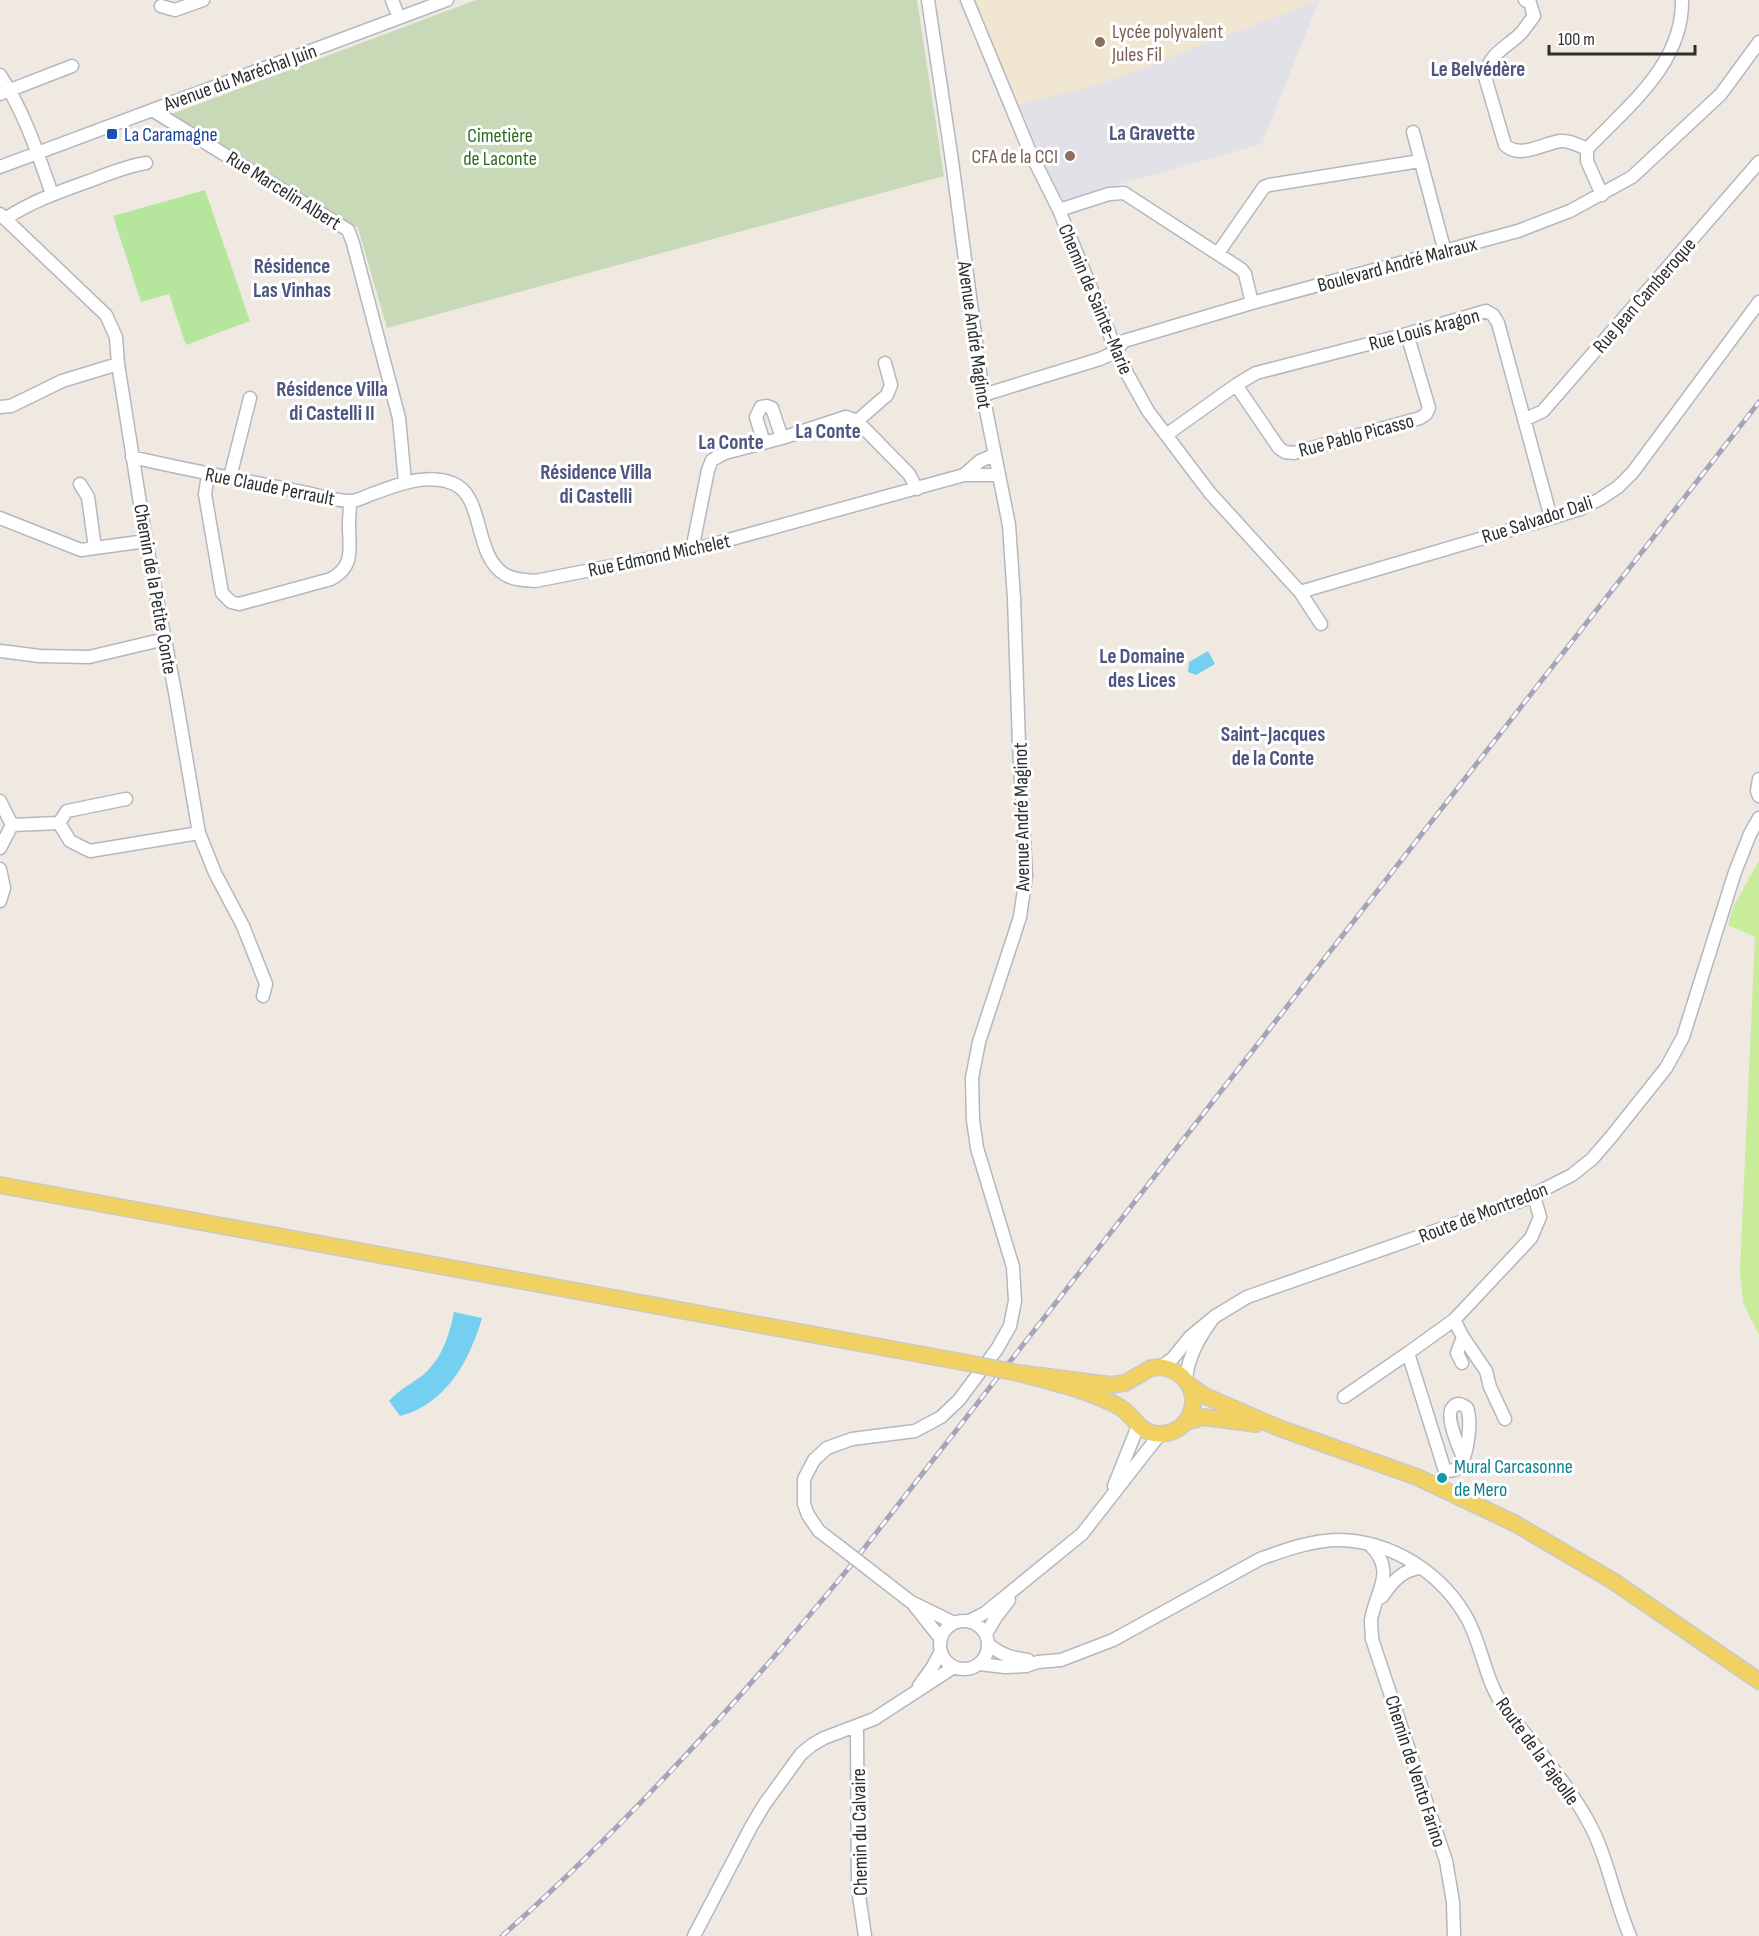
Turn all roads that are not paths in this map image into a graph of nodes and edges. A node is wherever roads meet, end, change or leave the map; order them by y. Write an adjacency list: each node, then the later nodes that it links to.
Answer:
1 (203, 0): 8 (street)
2 (392, 0): 9 (street)
3 (447, 0): 9 (street, Avenue du Maréchal Juin)
4 (928, 0): 35 (street, Avenue André Maginot)
5 (967, 0): 24 (street, Chemin de Sainte-Marie)
6 (1525, 0): 16 (street)
7 (1682, 0): 16 (street)
8 (161, 6)
9 (399, 18): 14 (street, Avenue du Maréchal Juin)
10 (1759, 42): 23 (street, Boulevard André Malraux)
11 (72, 66): 13 (street)
12 (0, 75): 13 (street)
13 (5, 92): 17 (street)
14 (152, 110): 17 (street, Avenue du Maréchal Juin); 49 (street, Rue Marcelin Albert)
15 (1413, 132): 18 (street)
16 (1587, 148): 23 (street)
17 (38, 154): 21 (street, Avenue du Maréchal Juin); 22 (street)
18 (1420, 161): 26 (street); 27 (street)
19 (1759, 162): 38 (street, Rue Jean Camberoque)
20 (146, 163): 22 (street)
21 (0, 167)
22 (52, 194): 25 (street)
23 (1602, 195): 26 (street, Boulevard André Malraux)
24 (1059, 210): 27 (street); 31 (street, Chemin de Sainte-Marie)
25 (2, 216): 33 (street, Chemin de la Petite Conte)
26 (1445, 252): 29 (street, Boulevard André Malraux)
27 (1218, 253): 29 (street)
28 (1759, 302): 54 (street, Rue Salvador Dali)
29 (1252, 303): 31 (street, Boulevard André Malraux)
30 (1407, 334): 34 (street, Rue Louis Aragon); 34 (street, Rue Pablo Picasso); 38 (street, Rue Louis Aragon)
31 (1115, 352): 35 (street, Boulevard André Malraux); 40 (street, Chemin de Sainte-Marie)
32 (885, 363): 39 (street)
33 (118, 364): 37 (street); 44 (street, Chemin de la Petite Conte)
34 (1236, 385): 40 (street, Rue Louis Aragon)
35 (983, 395): 43 (street, Avenue André Maginot)
36 (250, 398): 48 (street)
37 (0, 407)
38 (1524, 420): 54 (street, Rue Louis Aragon)
39 (857, 422): 41 (street); 51 (street)
40 (1166, 435): 58 (street, Chemin de Sainte-Marie)
41 (782, 438): 42 (street); 42 (street)
42 (764, 443): 57 (street)
43 (994, 455): 45 (street); 47 (street, Avenue André Maginot)
44 (132, 457): 46 (street, Rue Claude Perrault); 55 (street, Chemin de la Petite Conte)
45 (979, 470): 47 (street, Rue Edmond Michelet); 51 (street, Rue Edmond Michelet)
46 (208, 475): 48 (street, Rue Claude Perrault); 52 (street)
47 (999, 475): 99 (street, Avenue André Maginot, bridge)
48 (230, 477): 52 (street, Rue Claude Perrault)
49 (405, 482): 52 (street, Rue Claude Perrault); 57 (street, Rue Edmond Michelet)
50 (80, 484): 56 (street)
51 (917, 489): 57 (street, Rue Edmond Michelet)
52 (350, 501)
53 (0, 518): 56 (street)
54 (1551, 518): 58 (street, Rue Salvador Dali)
55 (146, 541): 56 (street); 60 (street, Chemin de la Petite Conte)
56 (94, 548)
57 (692, 550)
58 (1300, 592): 59 (street, Chemin de Sainte-Marie)
59 (1321, 624)
60 (165, 639): 61 (street); 69 (street, Chemin de la Petite Conte)
61 (0, 651)
62 (1759, 779): 63 (street)
63 (1759, 796)
64 (126, 799): 67 (street)
65 (0, 801): 68 (street)
66 (1759, 818): 75 (street, Route de Montredon)
67 (59, 824): 68 (street); 69 (street)
68 (12, 825): 70 (street)
69 (199, 833): 73 (street, Chemin de la Petite Conte)
70 (0, 848)
71 (0, 869): 72 (street)
72 (0, 901)
73 (263, 996)
74 (0, 1185): 82 (main road, bridge)
75 (1534, 1196): 76 (street, Route de Montredon); 77 (street)
76 (1214, 1317): 81 (street, Route de Montredon); 84 (street)
77 (1454, 1320): 78 (street); 79 (street)
78 (1463, 1338): 80 (street); 86 (street)
79 (1408, 1353): 85 (street); 91 (street)
80 (1462, 1363)
81 (1161, 1366): 83 (main road); 84 (main road)
82 (1018, 1373): 83 (main road); 87 (main road)
83 (1135, 1378): 87 (main road)
84 (1189, 1383): 88 (main road); 89 (main road)
85 (1344, 1397)
86 (1505, 1419)
87 (1134, 1420): 90 (main road); 92 (street)
88 (1186, 1422): 89 (main road); 90 (main road)
89 (1279, 1428): 108 (main road)
90 (1160, 1434): 92 (street)
91 (1463, 1458)
92 (1108, 1500): 98 (street)
93 (1369, 1544): 94 (street, Route de la Fajeolle); 96 (street); 105 (street, Route de la Fajeolle)
94 (1400, 1555): 95 (street, Route de la Fajeolle); 96 (street, Chemin de Vento Farino); 97 (street)
95 (1421, 1568): 97 (street); 114 (street, Route de la Fajeolle)
96 (1385, 1572): 100 (street, Chemin de Vento Farino)
97 (1401, 1574): 100 (street)
98 (1014, 1591): 101 (street); 103 (street)
99 (911, 1602): 102 (street); 104 (street)
100 (1375, 1608): 113 (street, Chemin de Vento Farino)
101 (969, 1621): 102 (street); 103 (street)
102 (954, 1623): 104 (street)
103 (987, 1640): 105 (street); 106 (street)
104 (941, 1645): 107 (street); 109 (street)
105 (1038, 1662): 106 (street, Route de la Fajeolle)
106 (979, 1664): 107 (street)
107 (954, 1667): 109 (street)
108 (1753, 1677)
109 (909, 1696): 110 (street)
110 (857, 1727): 111 (street); 112 (street, Chemin du Calvaire)
111 (694, 1936)
112 (865, 1936)
113 (1454, 1936)
114 (1630, 1936)

